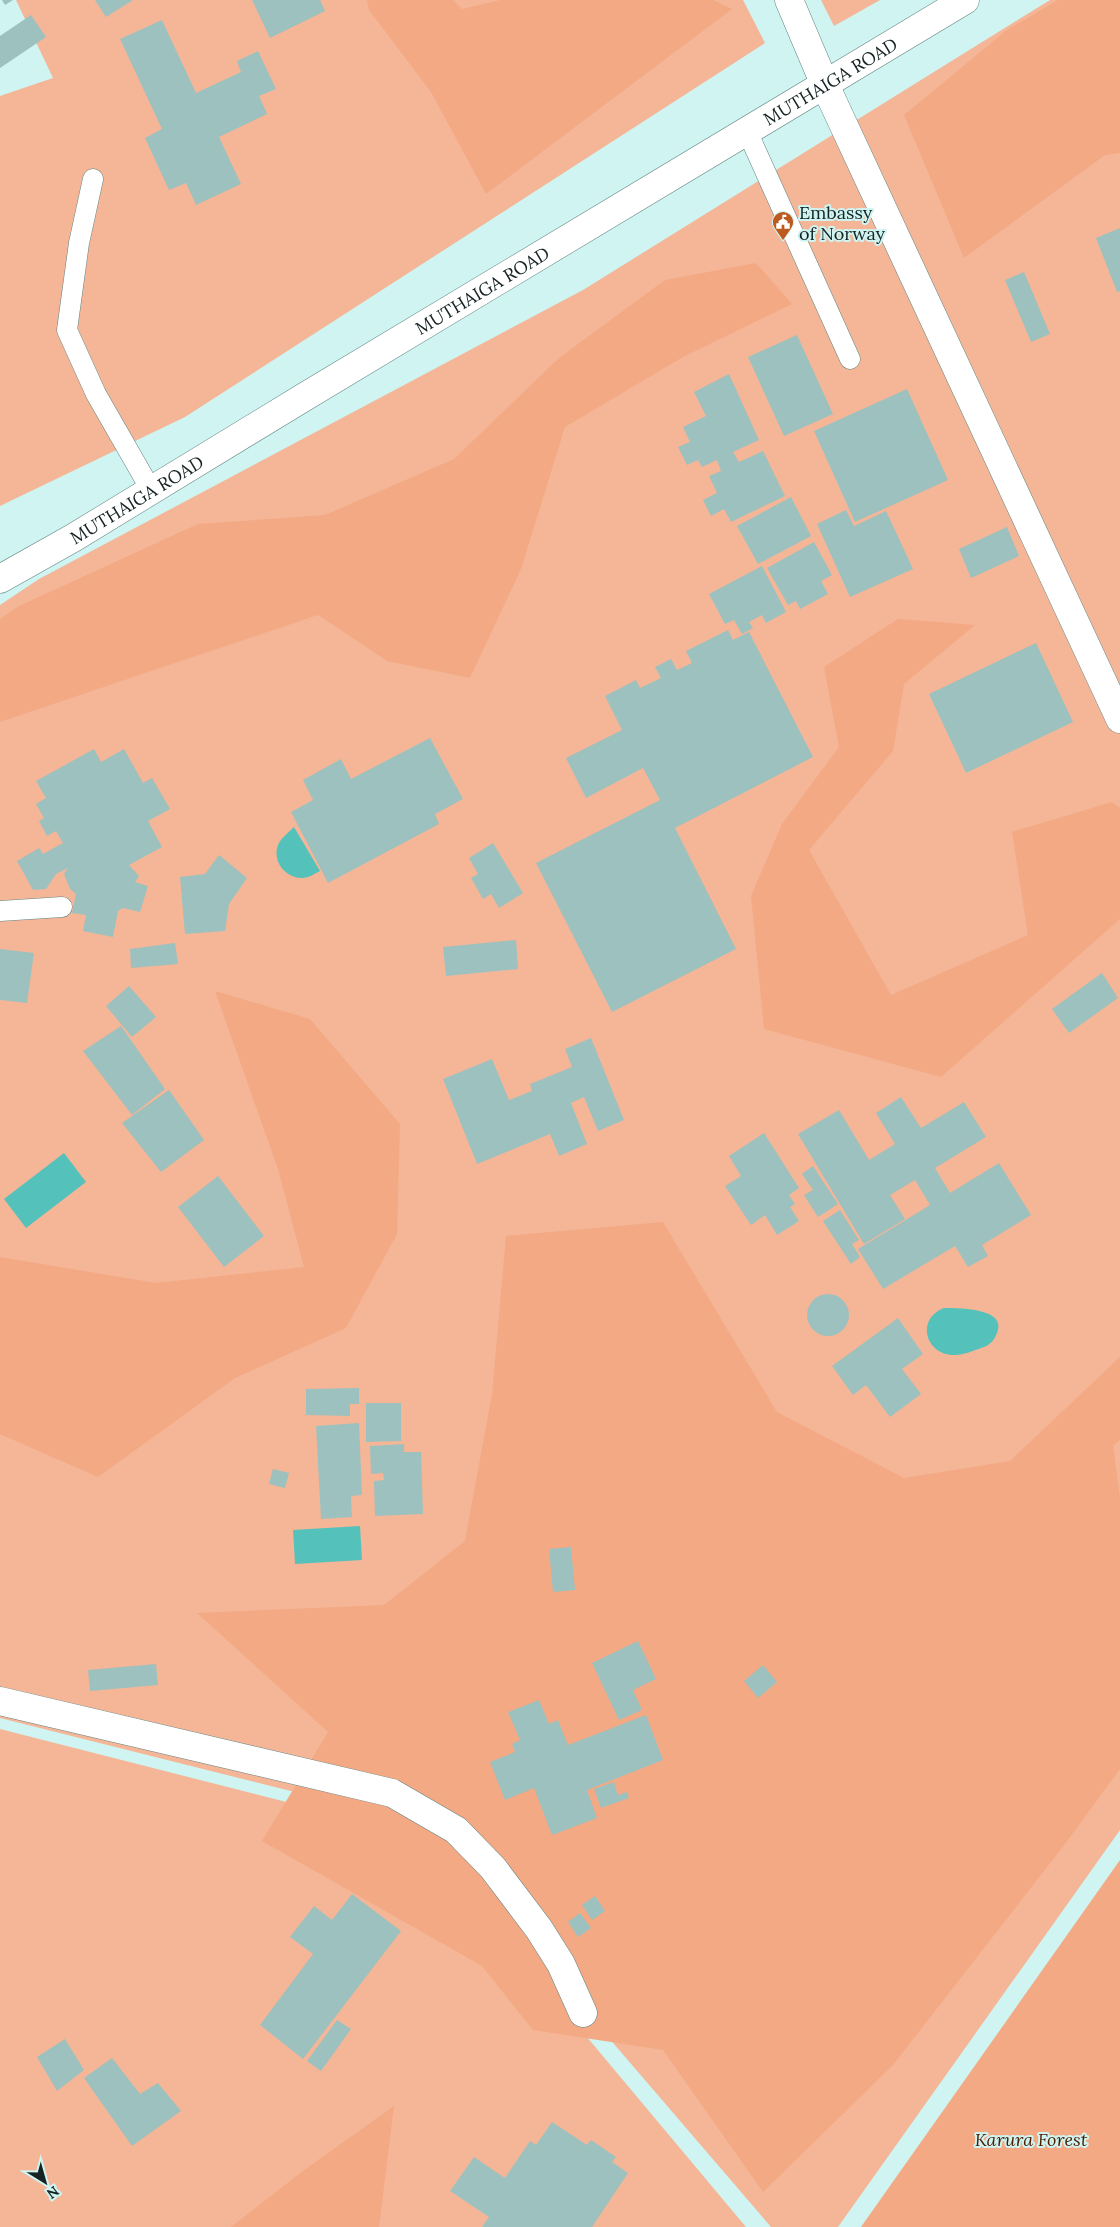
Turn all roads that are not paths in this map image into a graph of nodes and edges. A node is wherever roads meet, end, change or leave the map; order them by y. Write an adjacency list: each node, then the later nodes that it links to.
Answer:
1 (788, 0): 3 (street)
2 (965, 0): 3 (street, MUTHAIGA ROAD)
3 (825, 85): 4 (street, MUTHAIGA ROAD); 9 (street)
4 (747, 131): 6 (lane); 7 (street, MUTHAIGA ROAD)
5 (93, 179): 7 (lane)
6 (850, 359)
7 (151, 490): 8 (street, MUTHAIGA ROAD)
8 (0, 579)
9 (1120, 720)
10 (62, 907): 11 (lane)
11 (0, 911)
12 (0, 1701): 13 (street)
13 (583, 2013)

